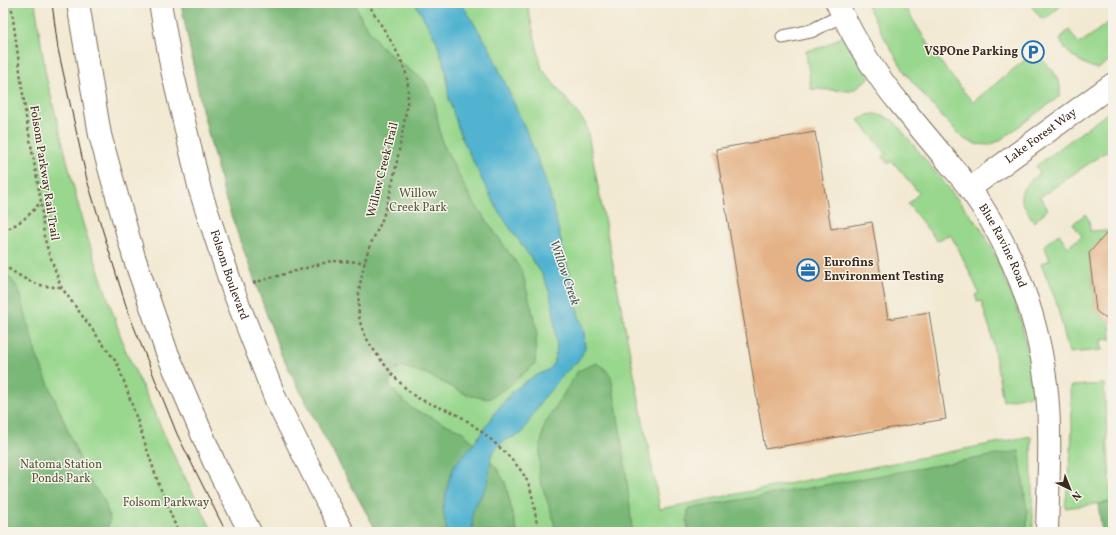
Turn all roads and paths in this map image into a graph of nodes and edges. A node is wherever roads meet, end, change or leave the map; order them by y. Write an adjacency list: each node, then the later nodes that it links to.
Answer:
1 (11, 3): 9 (path, Folsom Parkway Rail Trail)
2 (78, 3): 16 (main road)
3 (160, 3): 14 (main road, Folsom Boulevard)
4 (368, 3): 11 (path, Willow Creek Trail)
5 (840, 9): 6 (lane); 8 (main road, Blue Ravine Road)
6 (783, 37)
7 (1113, 84): 8 (main road, Lake Forest Way)
8 (970, 188): 19 (main road, Blue Ravine Road)
9 (41, 201): 10 (path); 13 (path, Folsom Parkway Rail Trail)
10 (3, 231)
11 (365, 262): 14 (path); 18 (path, Willow Creek Trail)
12 (3, 265): 13 (path)
13 (61, 287): 15 (path, Folsom Parkway Rail Trail)
14 (233, 290): 17 (main road, Folsom Boulevard)
15 (178, 532)
16 (250, 532)
17 (343, 532)
18 (538, 532)
19 (1047, 532)

